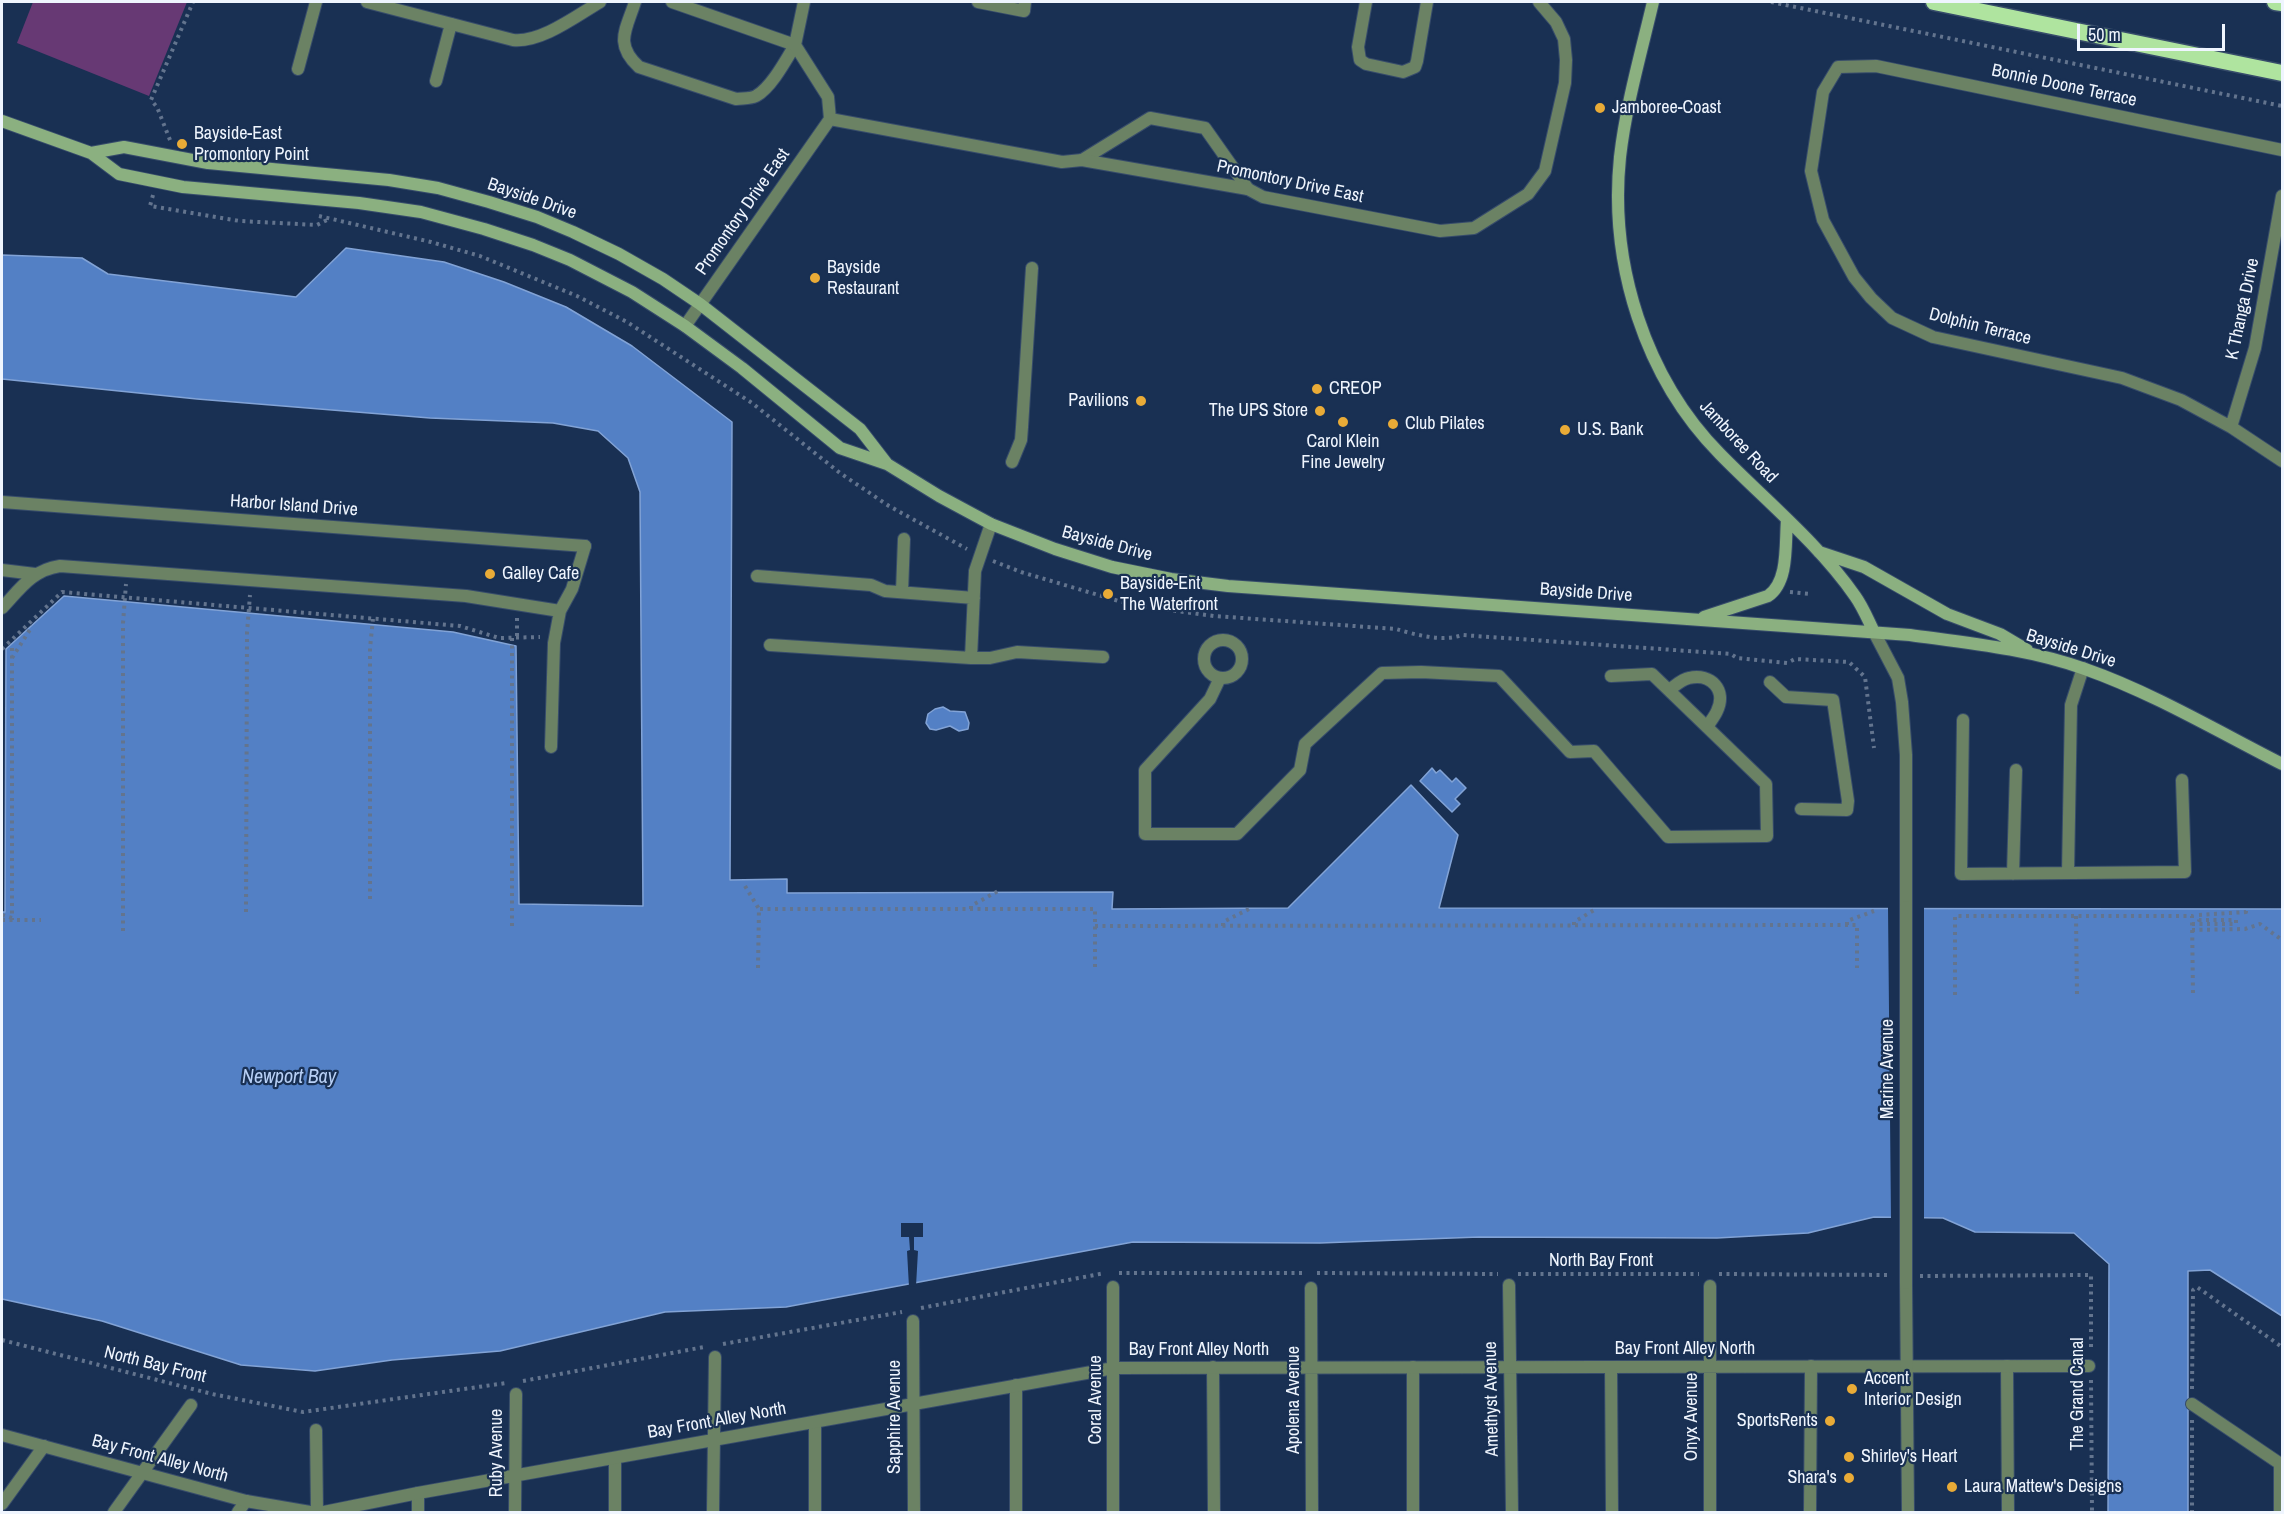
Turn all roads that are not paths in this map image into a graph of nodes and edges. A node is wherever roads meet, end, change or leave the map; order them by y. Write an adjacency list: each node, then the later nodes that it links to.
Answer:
1 (316, 2): 20 (street)
2 (367, 2): 17 (street)
3 (600, 2): 17 (street)
4 (636, 2): 18 (street)
5 (672, 2): 16 (street)
6 (804, 2): 18 (street)
7 (978, 2): 8 (street)
8 (1025, 2)
9 (1366, 2): 10 (street)
10 (1427, 2)
11 (1539, 2): 28 (street, Promontory Drive East)
12 (1653, 2): 38 (main road, Jamboree Road)
13 (1934, 2): 21 (highway)
14 (2275, 2): 15 (highway)
15 (2283, 3)
16 (703, 6): 18 (street)
17 (451, 24): 22 (street)
18 (795, 45): 23 (street)
19 (1838, 67): 25 (street, Bonnie Doone Terrace); 33 (street, Dolphin Terrace)
20 (297, 69)
21 (2283, 73)
22 (436, 81)
23 (830, 119): 27 (street, Promontory Drive East); 31 (street, Promontory Drive East)
24 (2, 121): 26 (main road, Bayside Drive)
25 (2283, 150)
26 (91, 153): 31 (main road, Bayside Drive); 32 (main road, Bayside Drive)
27 (1082, 160): 28 (street, Promontory Drive East); 28 (street)
28 (1248, 189)
29 (2283, 196): 33 (street, K Thanga Drive)
30 (1032, 268): 35 (street)
31 (700, 304): 32 (street, Promontory Drive East); 36 (main road, Bayside Drive)
32 (685, 326): 36 (main road, Bayside Drive)
33 (2231, 427): 34 (street, Dolphin Terrace)
34 (2283, 461)
35 (1012, 462)
36 (887, 464): 39 (main road, Bayside Drive)
37 (2, 502): 48 (street, Harbor Island Drive)
38 (1787, 520): 41 (main road, Jamboree Road); 49 (main road)
39 (991, 524): 46 (street); 49 (main road, Bayside Drive)
40 (904, 539): 45 (street)
41 (1817, 551): 50 (main road, Jamboree Road); 52 (main road)
42 (2, 570): 43 (street)
43 (35, 574): 47 (street); 48 (street)
44 (758, 576): 45 (street)
45 (902, 592): 46 (street)
46 (974, 598): 54 (street)
47 (2, 608)
48 (560, 611): 62 (street)
49 (1696, 620): 50 (main road, Bayside Drive)
50 (1874, 632): 52 (main road, Bayside Drive); 76 (street, Marine Avenue, bridge)
51 (770, 645): 54 (street)
52 (2036, 655): 55 (main road, Bayside Drive)
53 (1103, 657): 54 (street)
54 (971, 658)
55 (2083, 668): 63 (main road, Bayside Drive); 67 (street)
56 (1611, 676): 59 (street)
57 (1220, 678): 61 (street)
58 (1770, 682): 66 (street)
59 (1669, 690): 61 (street); 61 (street)
60 (1963, 720): 68 (street)
61 (1707, 727)
62 (551, 747)
63 (2283, 764)
64 (2016, 770): 68 (street)
65 (2182, 780): 67 (street)
66 (1801, 809)
67 (2068, 873): 68 (street)
68 (2013, 874)
69 (1511, 1279): 81 (street, Amethyst Avenue)
70 (1710, 1286): 77 (street, Onyx Avenue)
71 (1113, 1287): 83 (street, Coral Avenue)
72 (1311, 1288): 84 (street, Apolena Avenue)
73 (913, 1321): 88 (street, Sapphire Avenue)
74 (715, 1357): 94 (street)
75 (2090, 1361): 79 (street, Bay Front Alley North)
76 (1907, 1365): 78 (street, Bay Front Alley North); 79 (street, Bay Front Alley North); 123 (street, Marine Avenue)
77 (1710, 1366): 78 (street, Bay Front Alley North); 82 (street, Bay Front Alley North); 121 (street, Onyx Avenue)
78 (1811, 1366): 122 (street)
79 (2007, 1366): 124 (street)
80 (1213, 1367): 83 (street, Bay Front Alley North); 84 (street, Bay Front Alley North); 116 (street)
81 (1510, 1367): 82 (street, Bay Front Alley North); 85 (street, Bay Front Alley North); 119 (street, Amethyst Avenue)
82 (1611, 1367): 120 (street)
83 (1114, 1368): 86 (street, Bay Front Alley North); 115 (street, Coral Avenue)
84 (1312, 1368): 85 (street, Bay Front Alley North); 117 (street, Apolena Avenue)
85 (1413, 1368): 118 (street)
86 (1016, 1385): 88 (street, Bay Front Alley North); 114 (street)
87 (516, 1394): 99 (street, Ruby Avenue)
88 (912, 1404): 91 (street, Bay Front Alley North); 113 (street, Sapphire Avenue)
89 (2192, 1404): 97 (street)
90 (191, 1405): 98 (street)
91 (815, 1422): 94 (street, Bay Front Alley North); 112 (street)
92 (316, 1430): 106 (street)
93 (2, 1435): 95 (street, Bay Front Alley North)
94 (712, 1440): 96 (street, Bay Front Alley North); 111 (street)
95 (44, 1446): 98 (street, Bay Front Alley North); 102 (street)
96 (615, 1458): 99 (street, Bay Front Alley North); 110 (street)
97 (2281, 1465): 125 (street)
98 (142, 1474): 101 (street, Bay Front Alley North); 103 (street)
99 (515, 1476): 100 (street, Bay Front Alley North); 109 (street, Ruby Avenue)
100 (418, 1493): 107 (street, Bay Front Alley North); 108 (street)
101 (246, 1501): 104 (street); 105 (street, Bay Front Alley North)
102 (2, 1504)
103 (114, 1512)
104 (238, 1512)
105 (310, 1512)
106 (317, 1512)
107 (324, 1512)
108 (418, 1512)
109 (515, 1512)
110 (615, 1512)
111 (713, 1512)
112 (815, 1512)
113 (914, 1512)
114 (1016, 1512)
115 (1113, 1512)
116 (1214, 1512)
117 (1312, 1512)
118 (1413, 1512)
119 (1512, 1512)
120 (1612, 1512)
121 (1710, 1512)
122 (1810, 1512)
123 (1908, 1512)
124 (2008, 1512)
125 (2280, 1512)

